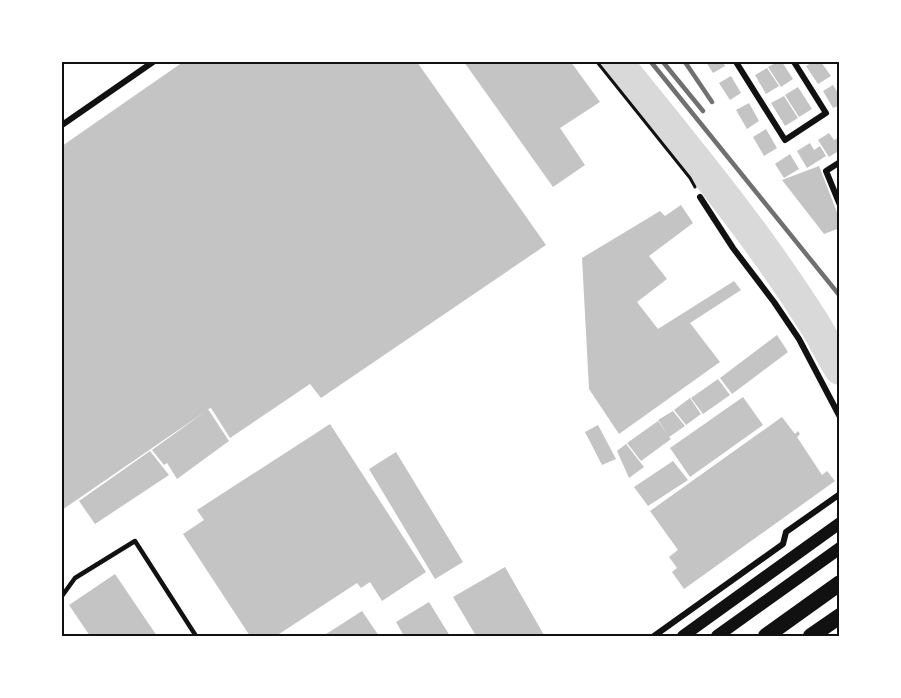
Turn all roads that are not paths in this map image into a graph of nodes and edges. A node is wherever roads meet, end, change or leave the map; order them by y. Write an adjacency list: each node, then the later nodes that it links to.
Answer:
1 (153, 62): 4 (street)
2 (736, 62): 3 (street)
3 (794, 62)
4 (62, 125)
5 (840, 162): 7 (street)
6 (700, 197): 8 (street)
7 (840, 205)
8 (840, 417)
9 (840, 494): 16 (street)
10 (840, 523): 17 (main road)
11 (840, 548): 18 (main road)
12 (840, 583): 19 (highway)
13 (62, 596): 15 (lane)
14 (840, 616): 20 (highway)
15 (196, 636)
16 (654, 636)
17 (683, 636)
18 (717, 636)
19 (766, 636)
20 (811, 636)

